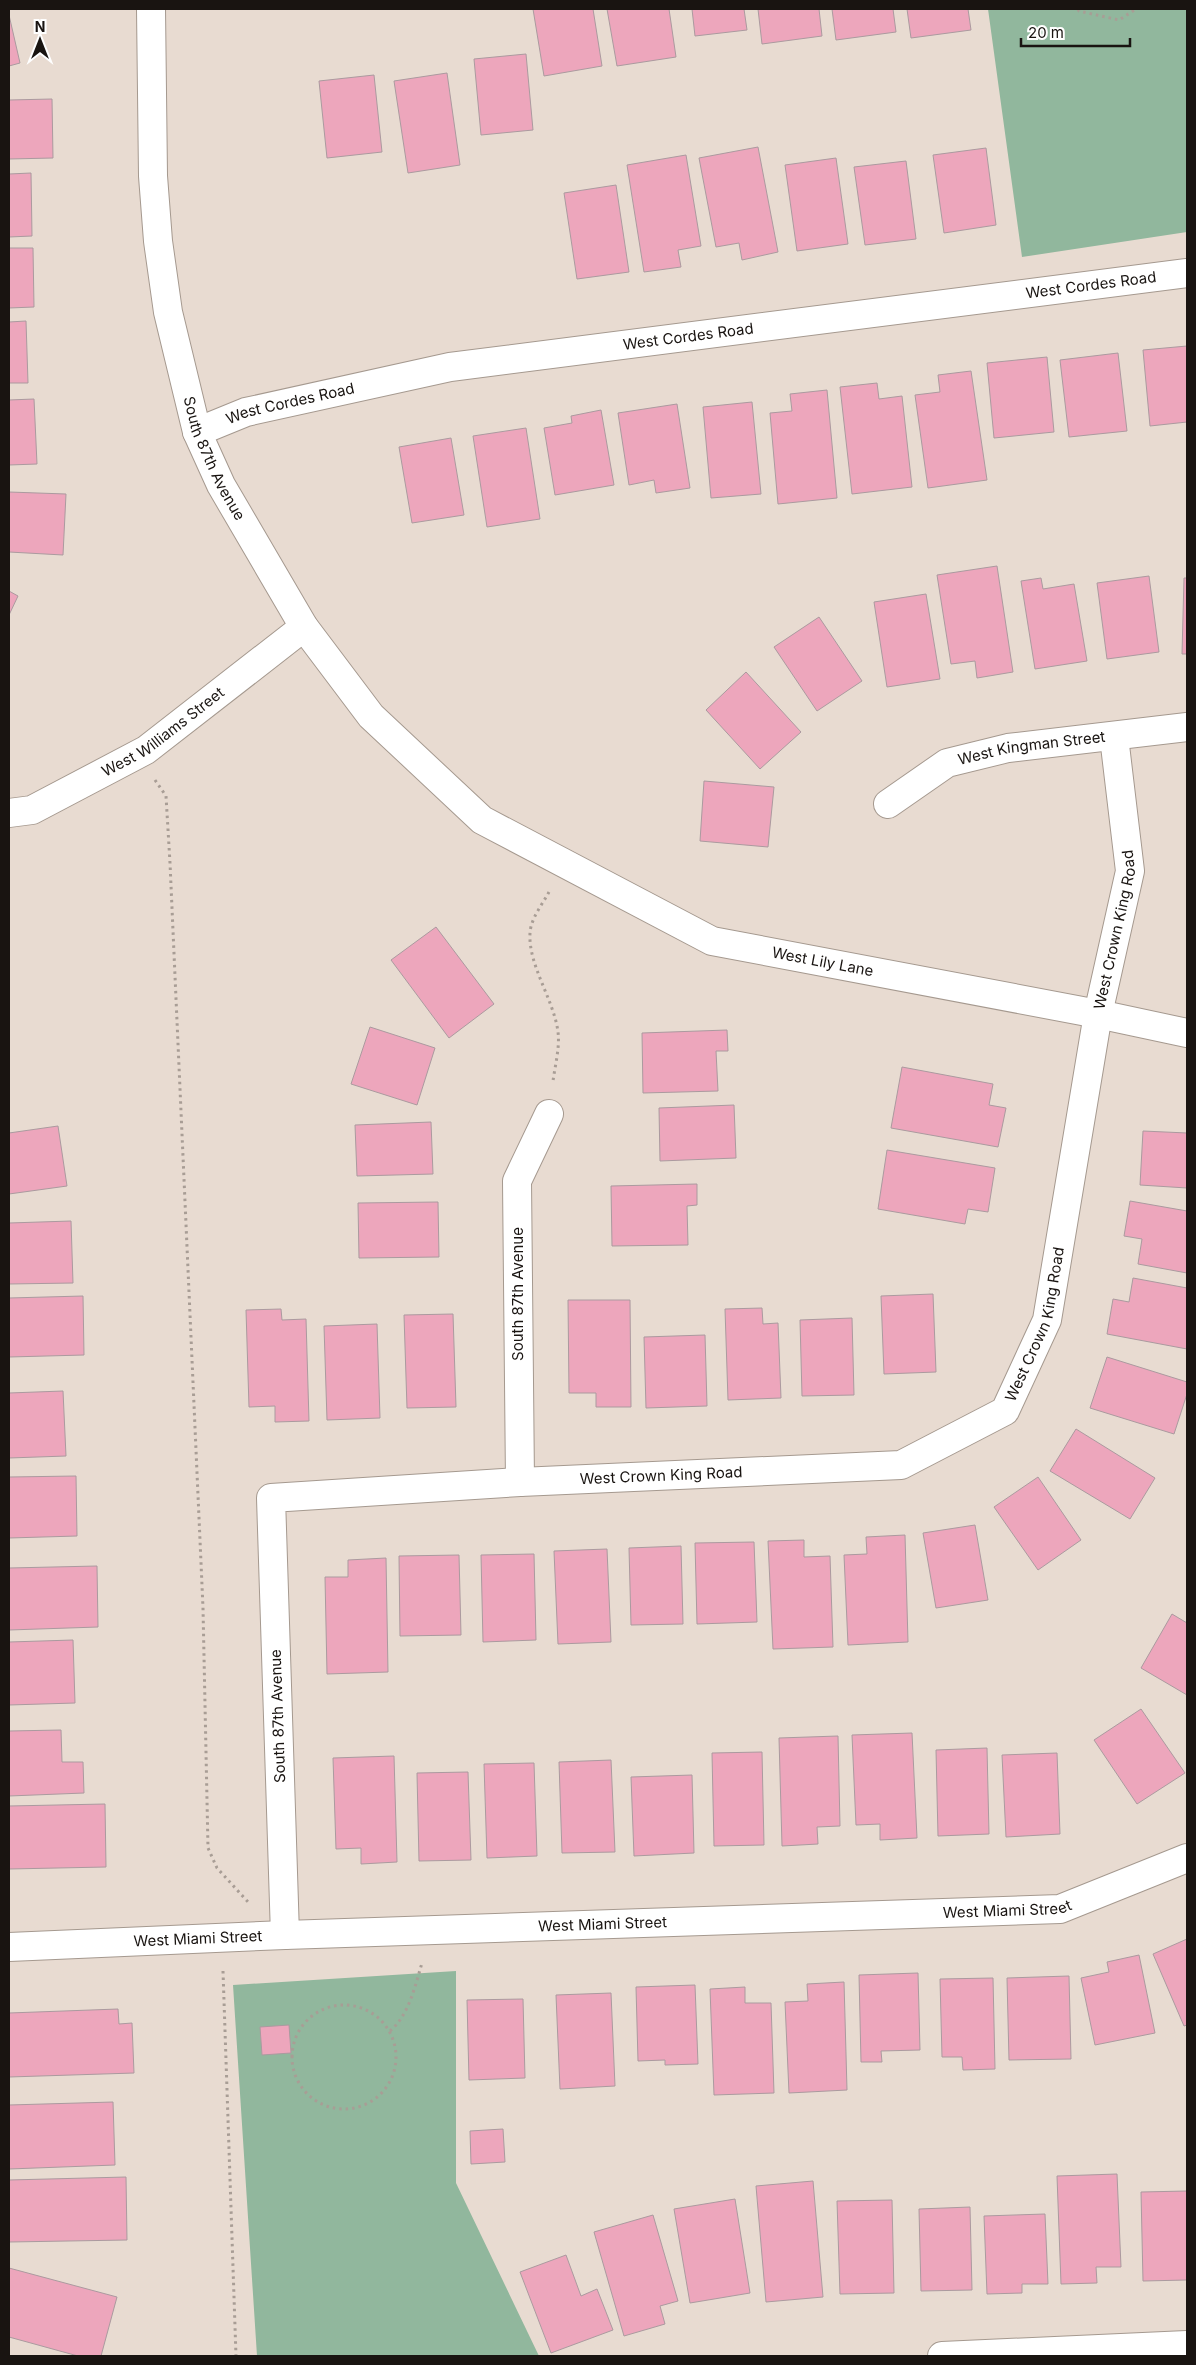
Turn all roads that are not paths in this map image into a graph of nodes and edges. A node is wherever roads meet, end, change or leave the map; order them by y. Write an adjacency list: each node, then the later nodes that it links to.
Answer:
1 (151, 9): 3 (street, South 87th Avenue)
2 (1187, 273): 3 (street, West Cordes Road)
3 (197, 432): 4 (street, South 87th Avenue)
4 (304, 627): 8 (street, West Williams Street); 9 (street, South 87th Avenue)
5 (1187, 727): 6 (street, West Kingman Street)
6 (1114, 737): 7 (street, West Kingman Street); 10 (street, West Crown King Road)
7 (888, 804)
8 (9, 813)
9 (482, 820): 10 (street, West Lily Lane)
10 (1098, 1014): 11 (street, West Lily Lane); 13 (street, West Crown King Road)
11 (1187, 1033)
12 (549, 1114): 13 (street, South 87th Avenue)
13 (520, 1482): 14 (street, West Crown King Road)
14 (272, 1498): 16 (street, South 87th Avenue)
15 (1187, 1858): 16 (street, West Miami Street)
16 (285, 1935): 17 (street, West Miami Street)
17 (9, 1947)
18 (1187, 2345): 19 (street)
19 (942, 2356)

